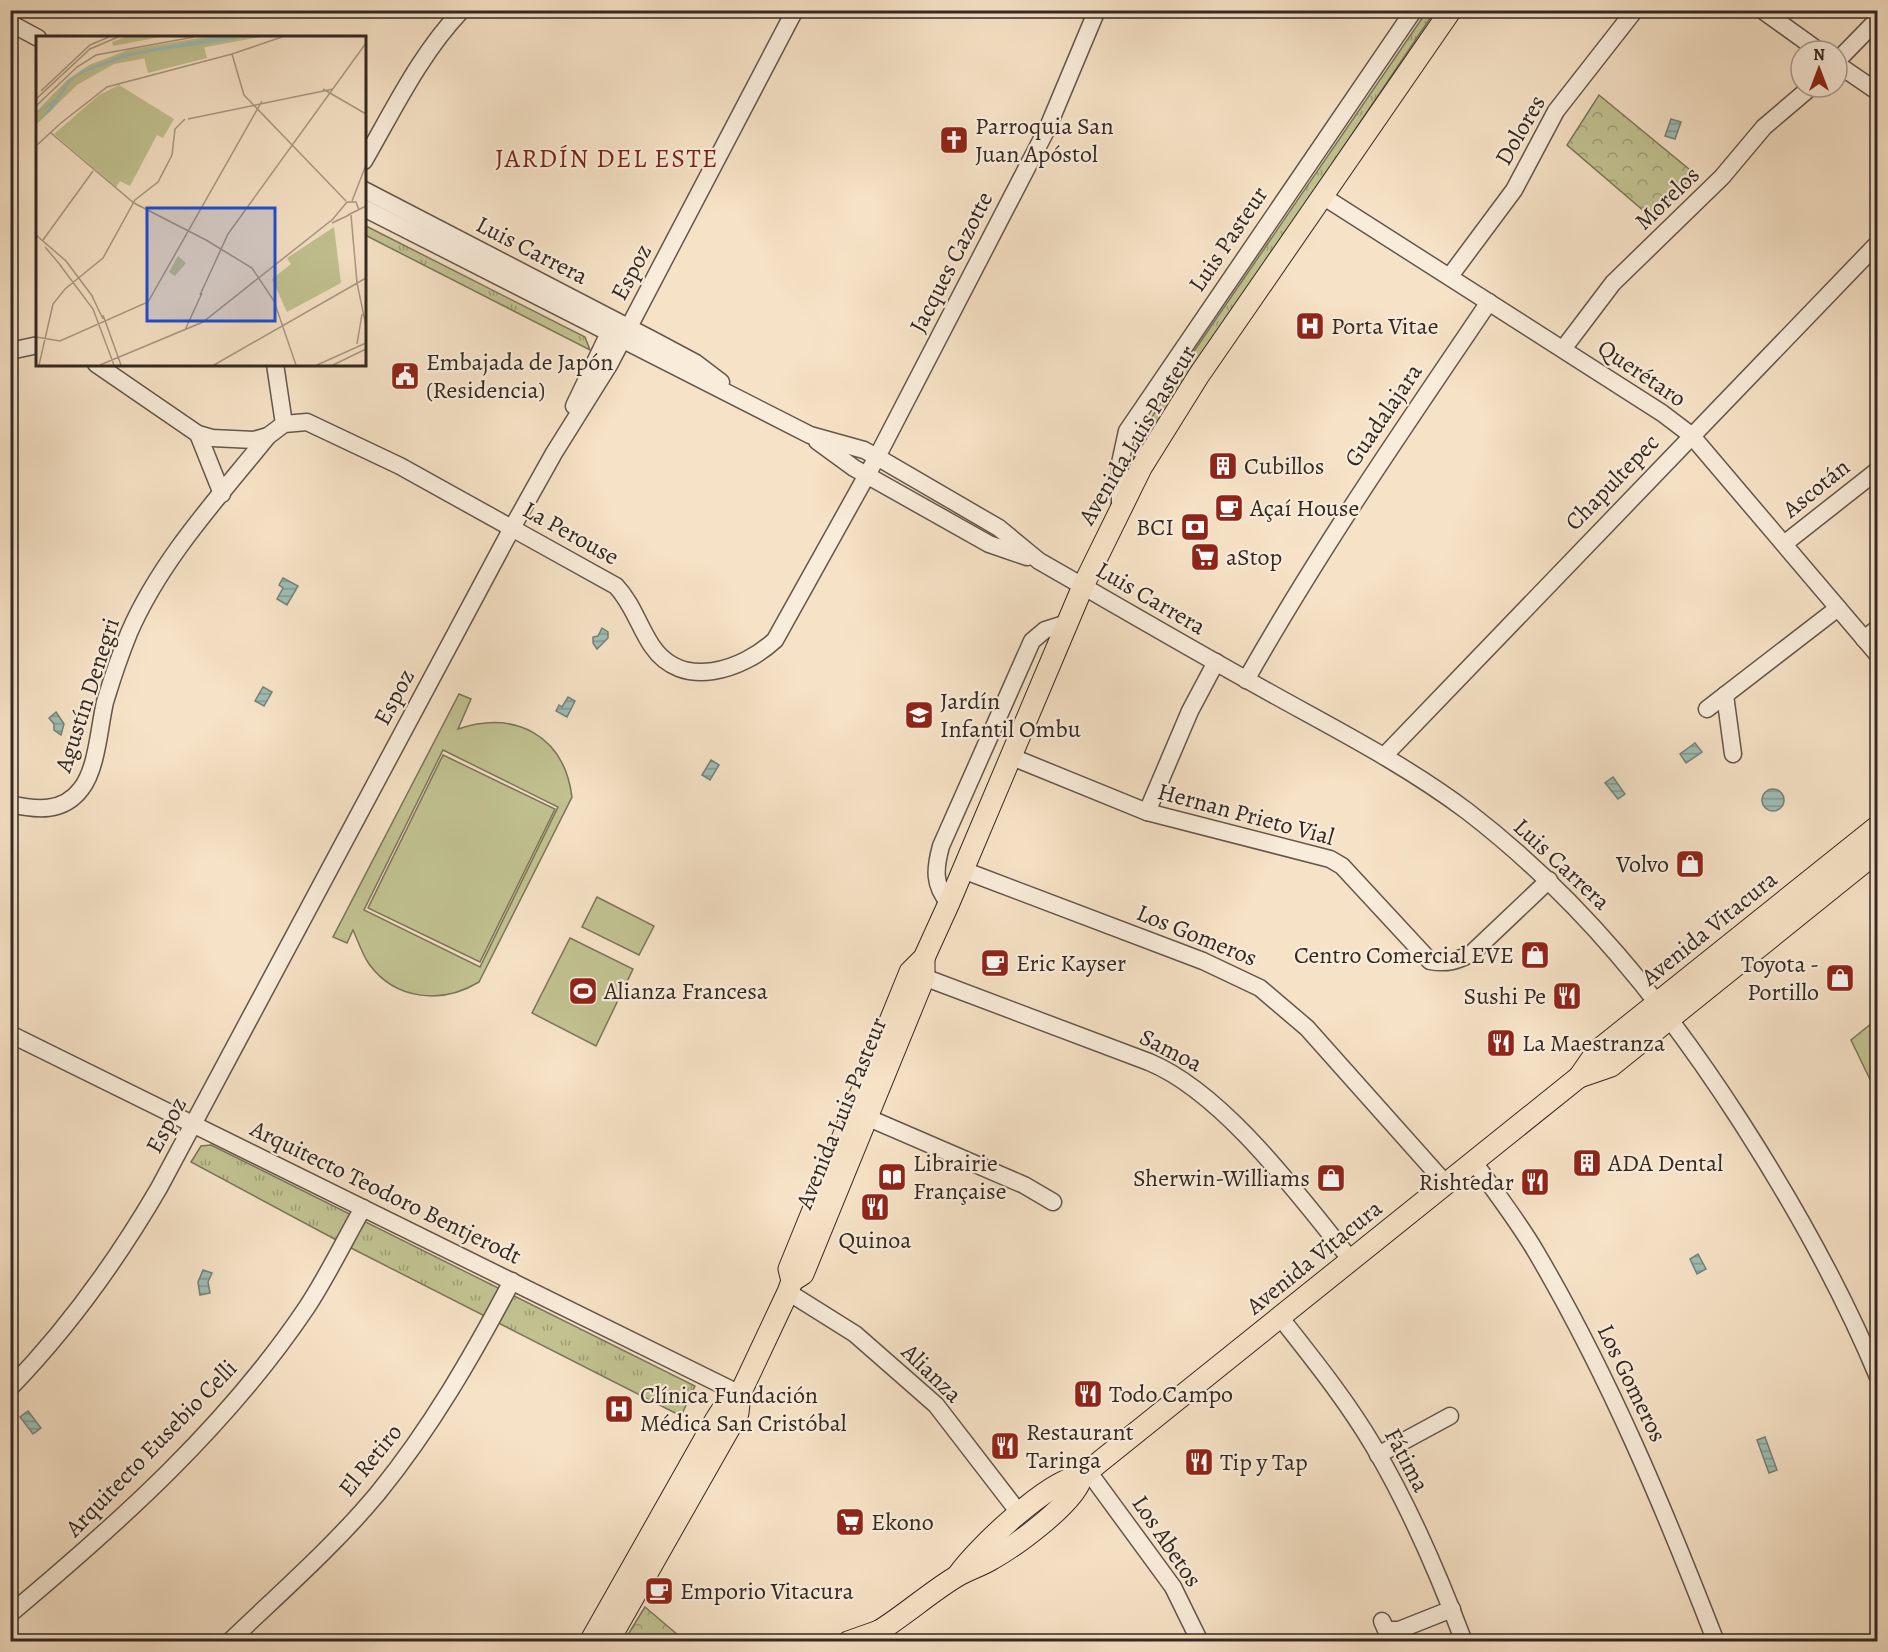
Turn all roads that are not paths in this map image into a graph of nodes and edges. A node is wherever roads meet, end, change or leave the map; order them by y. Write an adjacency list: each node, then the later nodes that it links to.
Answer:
1 (462, 10): 16 (street)
2 (795, 10): 23 (street, Espoz)
3 (1097, 10): 33 (street, Jacques Cazotte)
4 (1414, 10): 36 (street, Luis Pasteur)
5 (1451, 10): 18 (main road, Avenida Luis Pasteur)
6 (1635, 10): 21 (street, Dolores)
7 (1762, 10): 11 (street)
8 (1878, 19): 12 (street)
9 (10, 23): 10 (street)
10 (36, 37)
11 (1802, 39)
12 (1849, 49)
13 (1849, 71): 14 (street)
14 (1878, 92)
15 (1797, 99): 25 (street, Morelos)
16 (366, 158)
17 (366, 191): 23 (street, Luis Carrera)
18 (1324, 197): 21 (street, Querétaro); 36 (main road, Avenida Luis Pasteur)
19 (366, 209): 23 (street, Luis Carrera)
20 (1878, 243): 31 (street, Chapultepec)
21 (1450, 276): 22 (street, Querétaro)
22 (1490, 302): 25 (street, Querétaro); 46 (street, Guadalajara)
23 (617, 328): 33 (street, Luis Carrera); 37 (street, Espoz)
24 (36, 345): 26 (street)
25 (1563, 349): 31 (street, Querétaro)
26 (10, 351)
27 (99, 366): 30 (street)
28 (275, 366): 29 (street)
29 (284, 424): 32 (street); 37 (street, La Perouse)
30 (198, 434): 32 (street); 35 (street)
31 (1691, 435): 38 (street, Querétaro); 50 (street, Chapultepec)
32 (268, 436): 35 (street, Agustín Denegri)
33 (872, 467): 37 (street, La Perouse); 39 (street, Luis Carrera)
34 (1878, 470): 38 (street, Ascotán)
35 (222, 494): 52 (street, Agustín Denegri)
36 (1120, 507): 39 (main road, Avenida Luis Pasteur)
37 (512, 528): 63 (street, Espoz)
38 (1784, 544): 40 (street, Querétaro)
39 (1083, 586): 41 (main road, Avenida Luis Pasteur); 45 (street, Luis Carrera)
40 (1838, 608): 43 (street, Querétaro); 47 (street)
41 (1067, 623): 51 (main road, Avenida Luis Pasteur); 58 (street)
42 (1878, 628): 43 (street)
43 (1864, 639): 44 (street, Querétaro)
44 (1878, 655)
45 (1216, 662): 46 (street, Luis Carrera); 53 (street)
46 (1246, 680): 50 (street, Luis Carrera)
47 (1725, 695): 48 (street); 49 (street)
48 (1707, 709)
49 (1733, 754)
50 (1384, 756): 57 (street, Luis Carrera)
51 (1011, 757): 53 (street, Hernan Prieto Vial); 56 (main road, Avenida Luis Pasteur)
52 (10, 804)
53 (1147, 812): 57 (street, Hernan Prieto Vial)
54 (1878, 826): 60 (main road, Avenida Vitacura)
55 (1878, 851): 60 (main road, Avenida Vitacura)
56 (963, 870): 58 (main road, Avenida Luis Pasteur); 65 (street, Los Gomeros)
57 (1549, 880): 60 (street, Luis Carrera)
58 (950, 903): 59 (main road, Avenida Luis Pasteur)
59 (919, 969): 62 (main road, Avenida Luis Pasteur); 68 (street, Samoa)
60 (1664, 1010): 64 (main road, Avenida Vitacura); 72 (street, Luis Carrera)
61 (13, 1041): 63 (street, Arquitecto Teodoro Bentjerodt)
62 (859, 1114): 66 (street); 70 (main road, Avenida Luis Pasteur)
63 (193, 1124): 67 (street, Arquitecto Teodoro Bentjerodt); 73 (street, Espoz)
64 (1474, 1162): 65 (main road, Avenida Vitacura); 90 (street, Los Gomeros)
65 (1446, 1184): 68 (main road, Avenida Vitacura)
66 (1053, 1202)
67 (363, 1208): 69 (street, Arquitecto Teodoro Bentjerodt); 81 (street, Arquitecto Eusebio Celli)
68 (1351, 1260): 71 (main road, Avenida Vitacura)
69 (512, 1281): 74 (street, Arquitecto Teodoro Bentjerodt); 84 (street, El Retiro)
70 (790, 1286): 74 (main road, Avenida Luis Pasteur); 78 (street, Alianza)
71 (1280, 1317): 76 (street, Fátima); 77 (main road, Avenida Vitacura)
72 (1878, 1377)
73 (10, 1388)
74 (740, 1394): 85 (main road, Avenida Luis Pasteur); 86 (main road, Avenida Luis Pasteur)
75 (1450, 1416): 76 (street)
76 (1378, 1455): 80 (street, Fátima)
77 (1085, 1474): 78 (main road, Avenida Vitacura); 79 (main road, Avenida Vitacura); 88 (street, Los Abetos)
78 (1020, 1514): 79 (main road, Avenida Vitacura)
79 (958, 1575): 83 (main road, Avenida Vitacura)
80 (1452, 1609): 82 (street); 89 (street, Fátima)
81 (10, 1614)
82 (1382, 1621)
83 (879, 1638): 87 (main road, Avenida Vitacura)
84 (229, 1641)
85 (590, 1641)
86 (608, 1641)
87 (848, 1641)
88 (1200, 1641)
89 (1464, 1641)
90 (1716, 1641)

